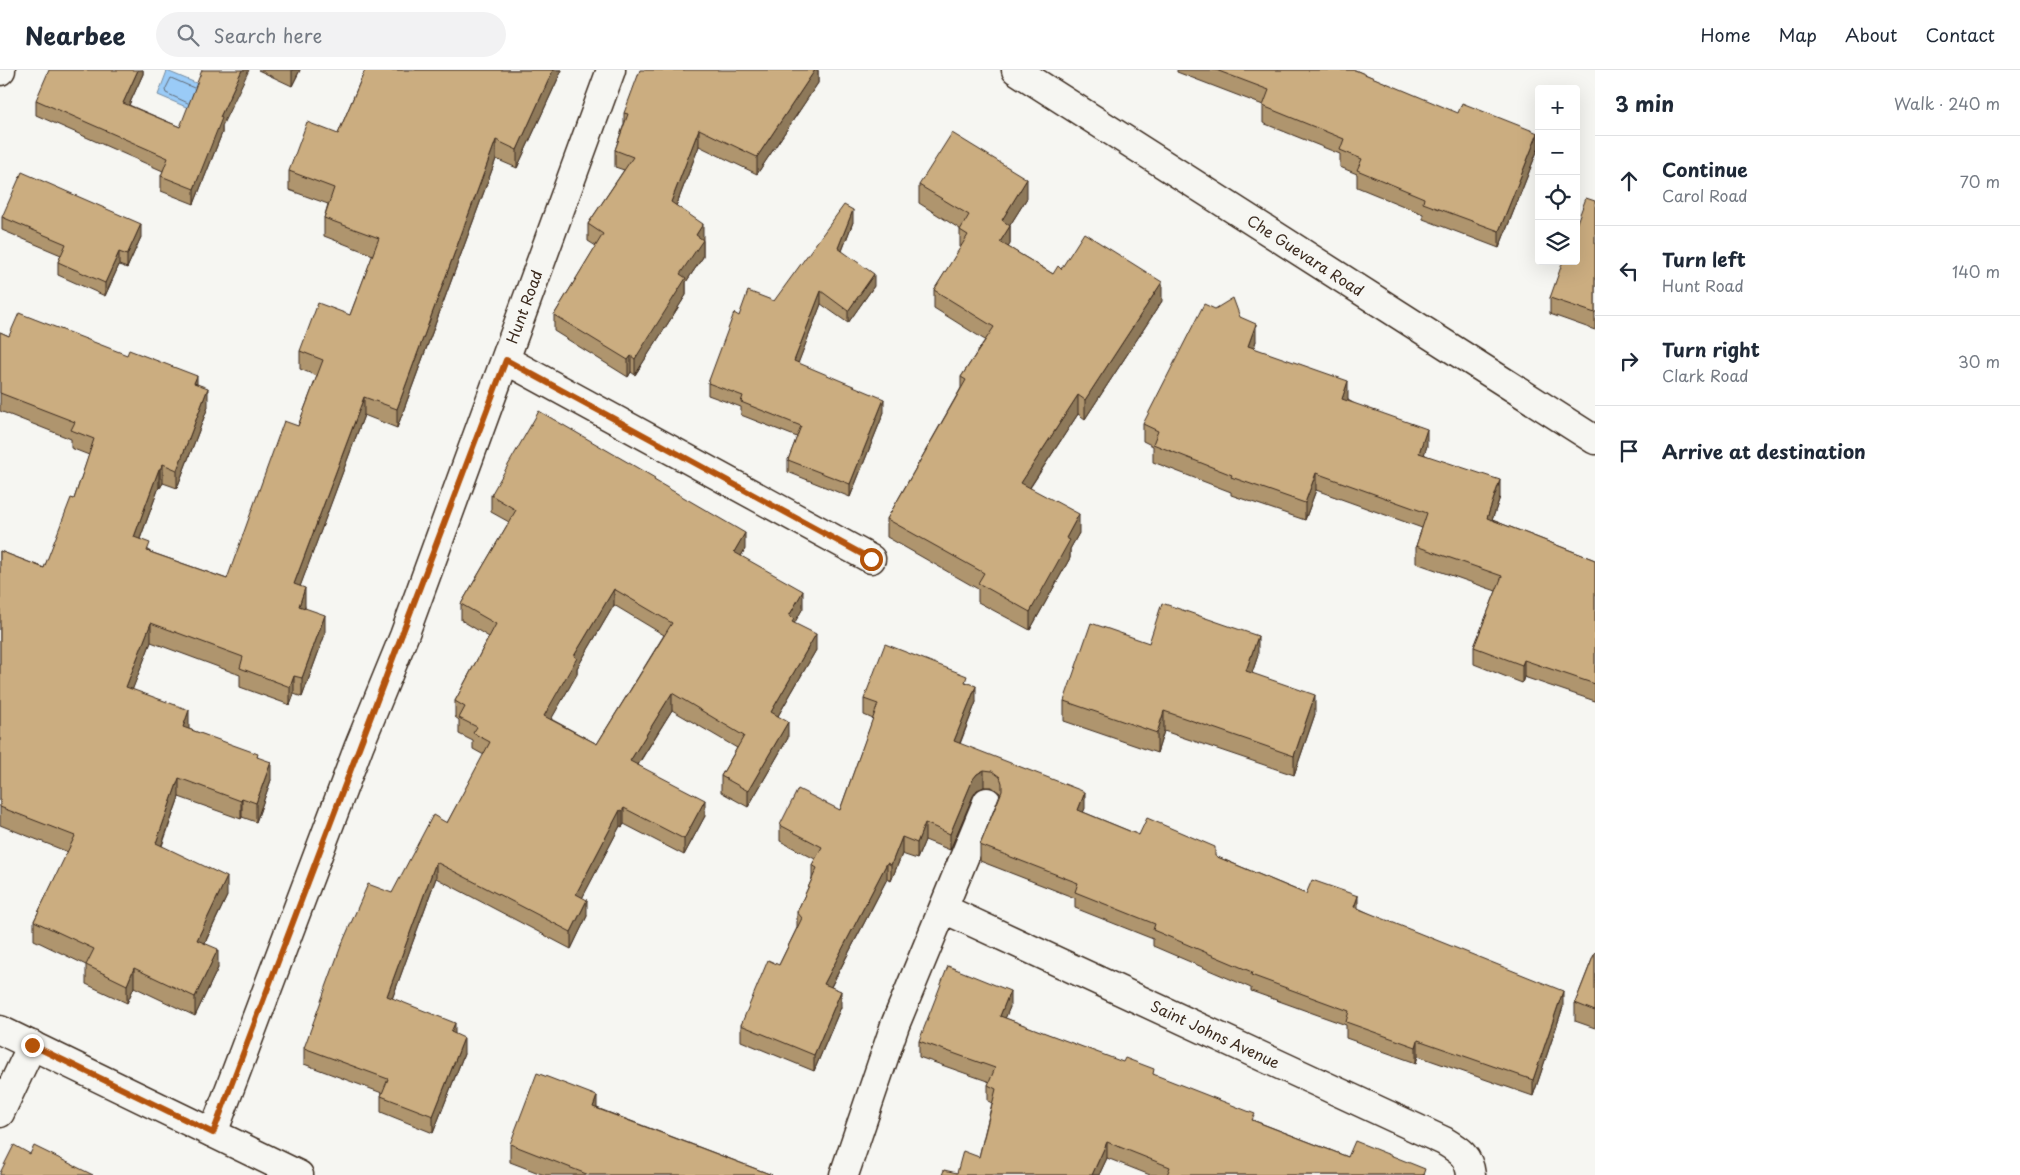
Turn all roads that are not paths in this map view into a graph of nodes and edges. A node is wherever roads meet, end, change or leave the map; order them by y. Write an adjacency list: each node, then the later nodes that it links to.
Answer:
1 (611, 70): 3 (street, Hunt Road)
2 (1016, 70): 4 (street, Che Guevara Road)
3 (506, 360): 5 (street); 11 (street, Hunt Road)
4 (1595, 440)
5 (871, 559)
6 (987, 802): 7 (street)
7 (944, 908): 13 (street); 14 (street, Saint Johns Avenue)
8 (0, 1030): 9 (street)
9 (32, 1045): 10 (street); 11 (street)
10 (0, 1113)
11 (213, 1133): 12 (street)
12 (299, 1175)
13 (844, 1175)
14 (1471, 1175)

